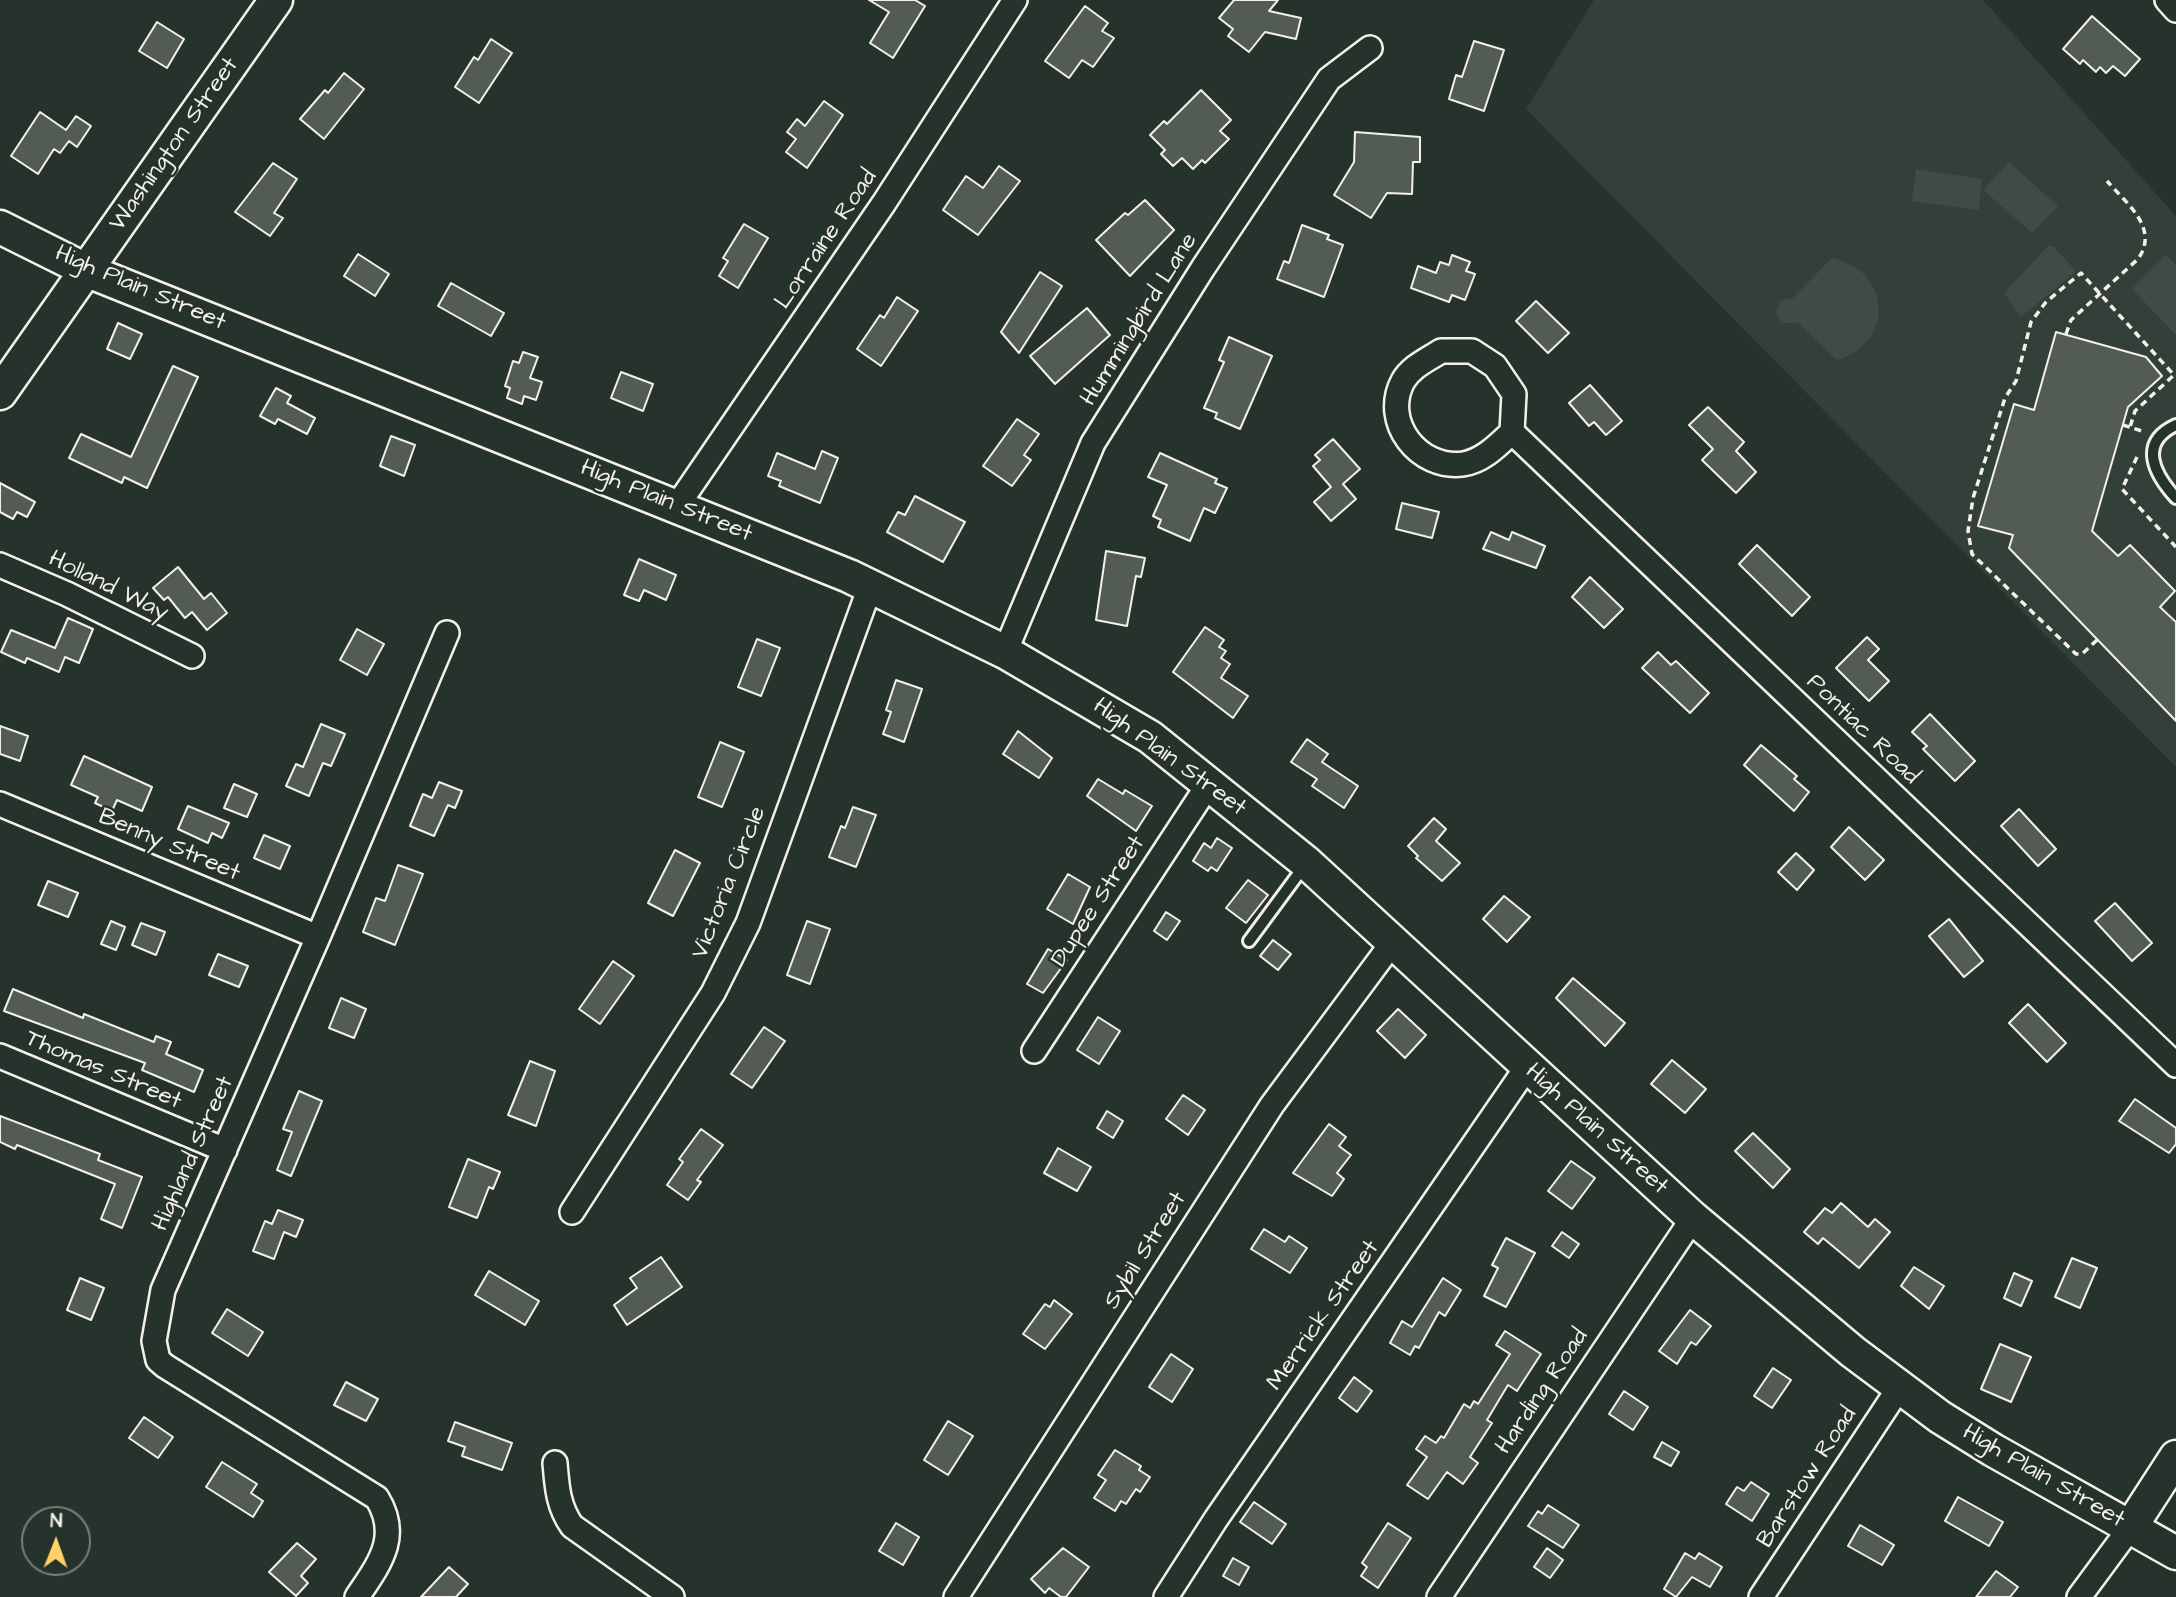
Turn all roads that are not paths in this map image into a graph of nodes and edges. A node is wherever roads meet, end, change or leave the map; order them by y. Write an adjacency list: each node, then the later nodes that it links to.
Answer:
1 (276, 0): 7 (main road, Washington Street)
2 (1015, 0): 12 (street, Lorraine Road)
3 (2167, 0): 4 (street)
4 (2176, 10)
5 (1370, 48): 16 (street, Hummingbird Lane)
6 (0, 227): 7 (main road, High Plain Street)
7 (88, 271): 8 (main road, Washington Street); 12 (main road, High Plain Street)
8 (0, 393)
9 (2176, 425): 11 (lane)
10 (1512, 432): 10 (street); 26 (street, Pontiac Road)
11 (2176, 498)
12 (677, 506): 14 (main road, High Plain Street)
13 (0, 565): 17 (street, Holland Way)
14 (870, 587): 16 (main road, High Plain Street); 29 (street, Victoria Circle)
15 (447, 633): 21 (street, Highland Street)
16 (1004, 652): 18 (main road, High Plain Street)
17 (192, 656)
18 (1210, 782): 20 (main road, High Plain Street); 24 (street, Dupee Street)
19 (0, 804): 21 (street, Benny Street)
20 (1307, 863): 22 (lane); 23 (main road, High Plain Street)
21 (318, 937): 28 (street, Highland Street)
22 (1249, 941)
23 (1393, 942): 27 (main road, High Plain Street); 38 (street, Sybil Street)
24 (1034, 1051)
25 (0, 1056): 28 (street, Thomas Street)
26 (2176, 1065)
27 (1527, 1068): 30 (main road, High Plain Street); 39 (street, Merrick Street)
28 (225, 1150): 36 (street, Highland Street)
29 (572, 1212)
30 (1693, 1218): 31 (main road, High Plain Street); 40 (street, Harding Road)
31 (1899, 1388): 34 (main road, High Plain Street); 41 (street, Barstow Road)
32 (2176, 1457): 34 (main road)
33 (555, 1463): 37 (street)
34 (2130, 1528): 35 (main road, High Plain Street); 42 (street)
35 (2176, 1553)
36 (357, 1597)
37 (672, 1597)
38 (956, 1597)
39 (1166, 1597)
40 (1439, 1597)
41 (1761, 1597)
42 (2079, 1597)

